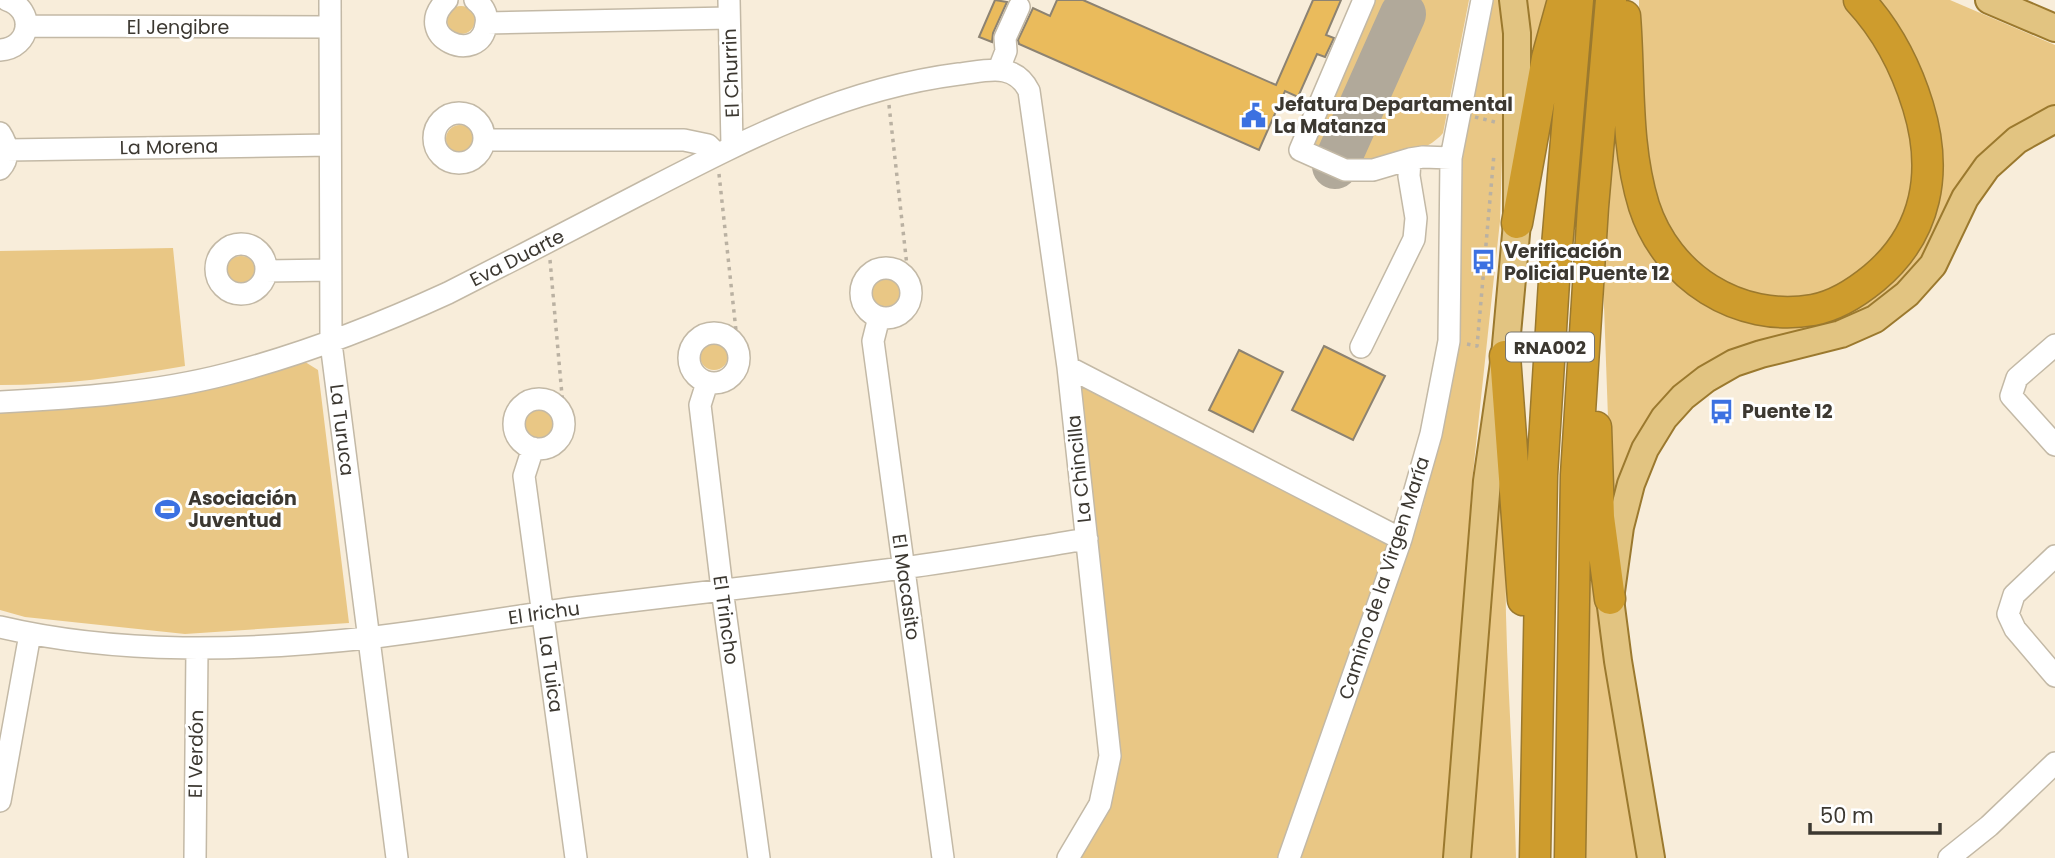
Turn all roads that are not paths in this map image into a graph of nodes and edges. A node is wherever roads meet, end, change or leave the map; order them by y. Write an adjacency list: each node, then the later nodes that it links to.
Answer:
1 (7, 0): 17 (street)
2 (330, 0): 18 (street, La Turuca)
3 (447, 0): 16 (street)
4 (475, 0): 16 (street)
5 (1364, 0): 28 (street)
6 (1482, 0): 27 (street, Camino de la Virgen María)
7 (1513, 0): 29 (main road)
8 (1563, 0): 29 (highway)
9 (1578, 0): 55 (highway, RNA002)
10 (1612, 0): 33 (highway, RNA002)
11 (1623, 0): 12 (highway)
12 (1859, 0)
13 (1989, 0): 19 (main road)
14 (1019, 7): 21 (street)
15 (729, 9): 16 (street); 25 (street, El Churrin)
16 (487, 23)
17 (26, 26): 18 (street, El Jengibre); 20 (street)
18 (330, 27): 24 (street, La Turuca)
19 (2055, 28)
20 (0, 50)
21 (1008, 73): 25 (street, Eva Duarte); 38 (street, La Chincilla)
22 (2055, 119): 48 (main road)
23 (485, 140): 25 (street)
24 (330, 145): 26 (street, La Morena); 30 (street, La Turuca)
25 (725, 150): 34 (street, Eva Duarte)
26 (3, 151)
27 (1451, 158): 28 (street); 44 (street, Camino de la Virgen María)
28 (1410, 159): 36 (street)
29 (1517, 223): 37 (main road)
30 (330, 270): 31 (street); 34 (street, La Turuca)
31 (266, 271)
32 (879, 317): 32 (street); 46 (street, El Macasito)
33 (1585, 318): 48 (highway); 67 (highway, RNA002)
34 (331, 343): 40 (street, Eva Duarte); 52 (street, La Turuca)
35 (2055, 345): 41 (street)
36 (1361, 347)
37 (1505, 356): 55 (highway); 65 (main road)
38 (1068, 367): 43 (street, La Chincilla); 44 (street)
39 (707, 383): 39 (street); 47 (street, El Trincho)
40 (0, 402)
41 (2055, 445)
42 (533, 448): 42 (street); 49 (street, La Tuica)
43 (1087, 539): 46 (street, El Irichu); 63 (street, La Chincilla)
44 (1401, 539): 64 (street, Camino de la Virgen María)
45 (2055, 556): 54 (street)
46 (903, 568): 47 (street, El Irichu); 62 (street, El Macasito)
47 (722, 589): 49 (street, El Irichu); 61 (street, El Trincho)
48 (1610, 599): 68 (main road)
49 (542, 613): 52 (street, El Irichu); 60 (street, La Tuica)
50 (0, 627): 51 (street, El Irichu)
51 (30, 634): 53 (street, El Irichu); 57 (street)
52 (368, 638): 53 (street, El Irichu); 59 (street, La Turuca)
53 (197, 649): 58 (street, El Verdón)
54 (2055, 676)
55 (1537, 694): 66 (highway, RNA002)
56 (2055, 763): 69 (street)
57 (0, 801)
58 (195, 858)
59 (397, 858)
60 (576, 858)
61 (759, 858)
62 (943, 858)
63 (1068, 858)
64 (1289, 858)
65 (1457, 858)
66 (1535, 858)
67 (1570, 858)
68 (1651, 858)
69 (1949, 858)

